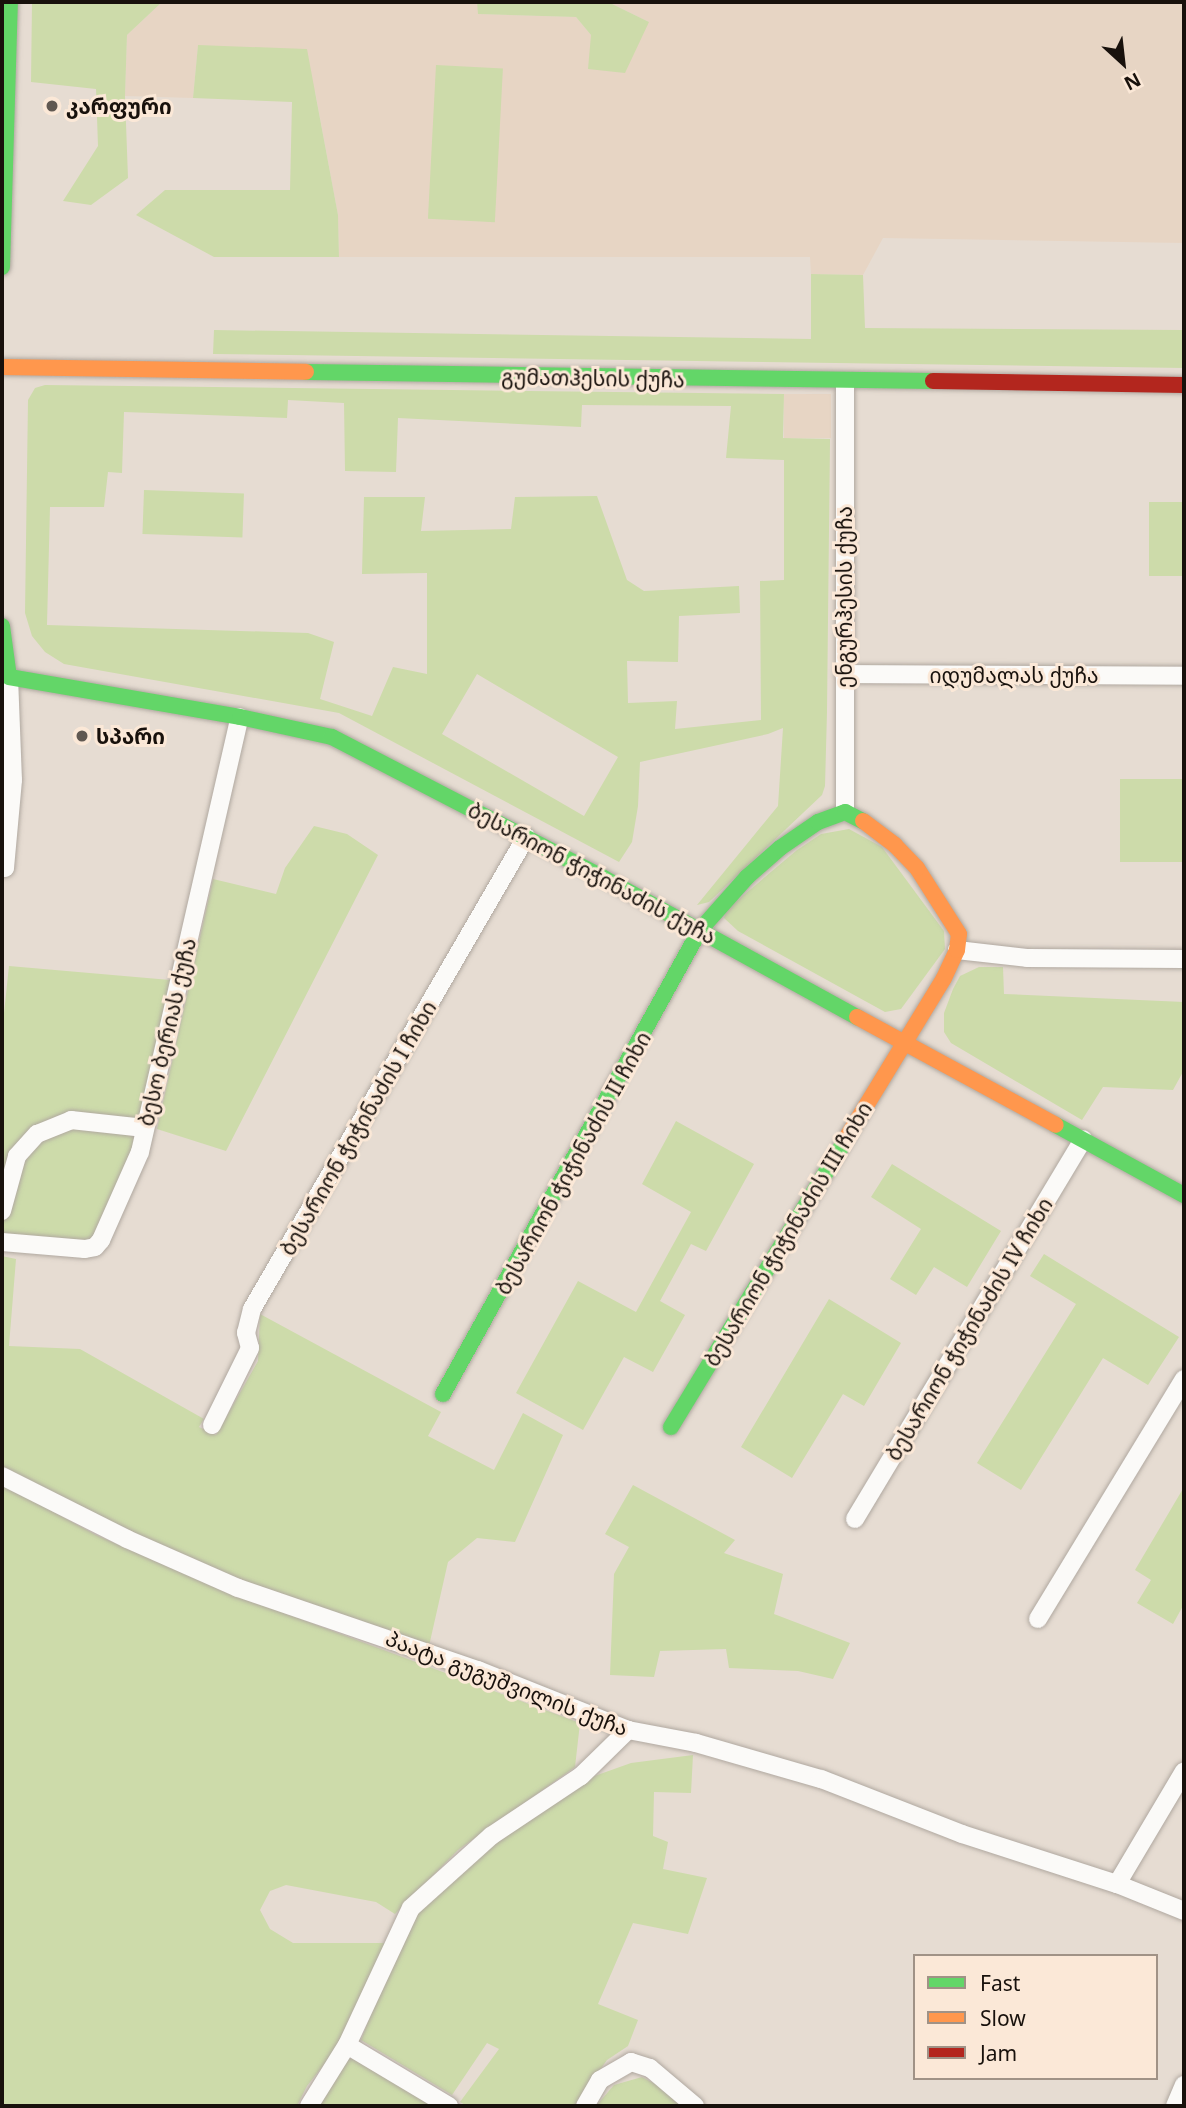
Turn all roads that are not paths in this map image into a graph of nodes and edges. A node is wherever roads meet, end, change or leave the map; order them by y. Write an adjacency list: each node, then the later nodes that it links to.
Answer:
1 (10, 2): 2 (street)
2 (6, 47): 3 (street)
3 (2, 267)
4 (2, 367): 5 (street, გუმათჰესის ქუჩა)
5 (845, 381): 6 (street, გუმათჰესის ქუჩა); 8 (street, ენგურჰესის ქუჩა)
6 (1184, 385)
7 (2, 626): 10 (street)
8 (844, 674): 9 (street, იდუმალას ქუჩა); 12 (street, ენგურჰესის ქუჩა)
9 (1184, 676)
10 (5, 677): 11 (street, ბესარიონ ჭიჭინაძის ქუჩა); 14 (street)
11 (240, 717): 13 (street, ბესარიონ ჭიჭინაძის ქუჩა); 19 (street, ბესო ბერიას ქუჩა)
12 (845, 812): 15 (street); 16 (street)
13 (526, 837): 15 (street, ბესარიონ ჭიჭინაძის ქუჩა); 26 (street, ბესარიონ ჭიჭინაძის I ჩიხი)
14 (2, 868)
15 (700, 930): 18 (street, ბესარიონ ჭიჭინაძის ქუჩა); 25 (street, ბესარიონ ჭიჭინაძის II ჩიხი)
16 (957, 950): 17 (street); 18 (street)
17 (1184, 959)
18 (904, 1040): 20 (street, ბესარიონ ჭიჭინაძის ქუჩა); 27 (street, ბესარიონ ჭიჭინაძის III ჩიხი)
19 (145, 1128): 22 (street); 23 (street, ბესო ბერიას ქუჩა)
20 (1083, 1139): 21 (street, ბესარიონ ჭიჭინაძის ქუჩა); 29 (street, ბესარიონ ჭიჭინაძის IV ჩიხი)
21 (1184, 1195)
22 (2, 1211)
23 (2, 1242)
24 (1184, 1379): 30 (street)
25 (443, 1394)
26 (212, 1425)
27 (671, 1427)
28 (2, 1476): 31 (street, პაატა გუგუშვილის ქუჩა)
29 (855, 1519)
30 (1038, 1619)
31 (628, 1730): 33 (street, პაატა გუგუშვილის ქუჩა); 35 (street)
32 (1184, 1772): 33 (street)
33 (1117, 1884): 34 (street, პაატა გუგუშვილის ქუჩა)
34 (1184, 1911)
35 (347, 2045): 37 (street); 38 (street)
36 (1184, 2085): 41 (street)
37 (309, 2106)
38 (449, 2106)
39 (585, 2106): 40 (street)
40 (695, 2106)
41 (1175, 2106)

